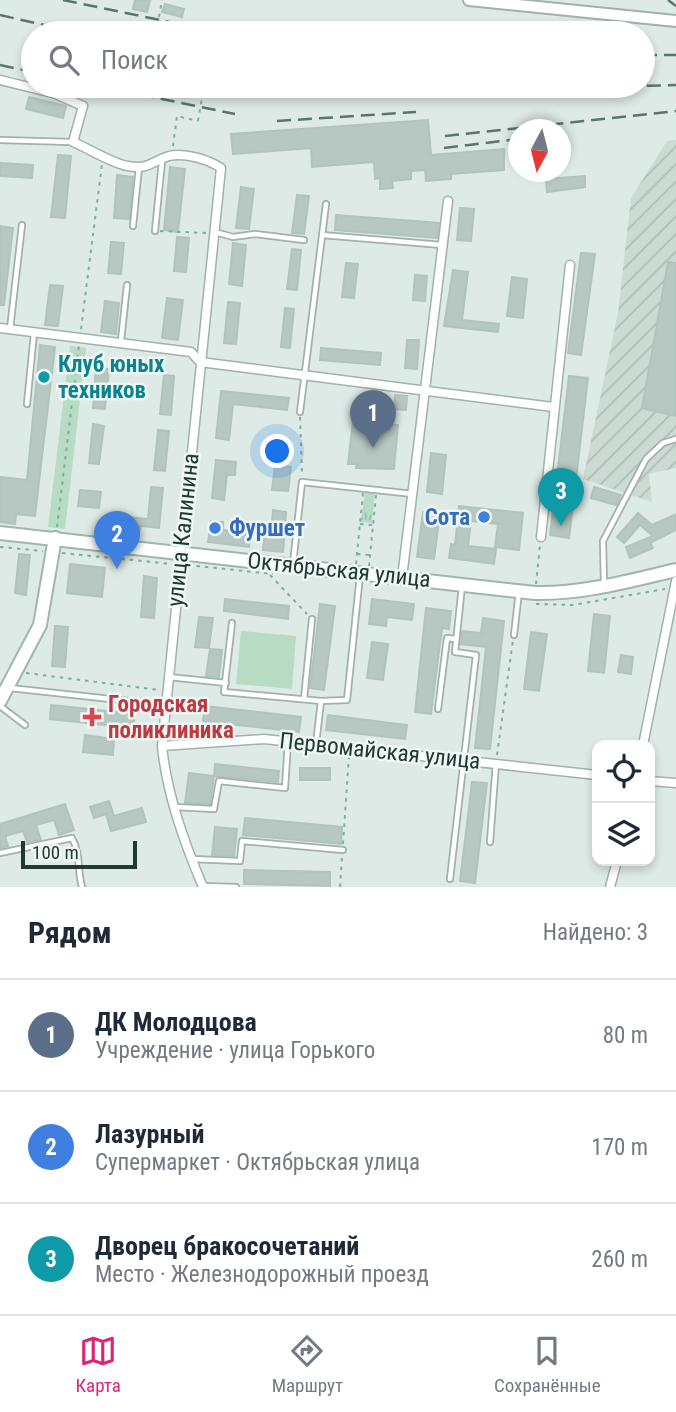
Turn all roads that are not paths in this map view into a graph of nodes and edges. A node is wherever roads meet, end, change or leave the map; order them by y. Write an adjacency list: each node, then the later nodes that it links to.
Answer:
1 (469, 0): 2 (street)
2 (676, 21)
3 (0, 80): 4 (street)
4 (21, 85)
5 (65, 98): 7 (street)
6 (0, 140): 7 (lane)
7 (73, 142): 9 (street)
8 (162, 161): 9 (street); 14 (lane); 15 (street, улица Калинина)
9 (139, 166): 13 (lane)
10 (448, 201): 18 (street)
11 (326, 204): 16 (lane)
12 (22, 225): 21 (lane)
13 (134, 226)
14 (155, 230)
15 (214, 232): 17 (lane); 24 (street, улица Калинина)
16 (322, 235): 18 (lane); 25 (lane)
17 (304, 240)
18 (443, 245): 26 (street)
19 (570, 265): 28 (street)
20 (127, 285): 23 (lane)
21 (5, 328): 22 (street)
22 (34, 332): 23 (street); 27 (lane)
23 (121, 341): 24 (street)
24 (200, 362): 25 (street); 35 (street, улица Калинина)
25 (305, 375): 26 (street); 29 (lane)
26 (425, 391): 28 (street); 31 (street)
27 (27, 404)
28 (553, 407): 33 (street)
29 (300, 412)
30 (676, 439): 42 (lane)
31 (413, 494): 36 (lane); 39 (street)
32 (0, 533): 34 (main road, Октябрьская улица)
33 (541, 537)
34 (55, 538): 35 (main road, Октябрьская улица); 50 (main road)
35 (181, 553): 36 (main road, Октябрьская улица); 48 (street, улица Калинина)
36 (293, 565): 38 (main road, Октябрьская улица)
37 (676, 570): 42 (main road, Октябрьская улица)
38 (361, 573): 39 (main road, Октябрьская улица); 52 (lane)
39 (402, 578): 41 (main road, Октябрьская улица)
40 (676, 581): 57 (street)
41 (462, 584): 43 (main road, Октябрьская улица); 47 (lane)
42 (604, 587): 43 (main road, Октябрьская улица)
43 (519, 591): 46 (lane)
44 (312, 619): 51 (lane)
45 (232, 623): 49 (lane)
46 (514, 635)
47 (456, 639): 55 (lane); 61 (lane)
48 (169, 677): 49 (lane); 54 (street, улица Калинина)
49 (226, 682): 51 (lane)
50 (10, 688): 53 (main road); 54 (lane)
51 (304, 699): 52 (lane)
52 (321, 701): 59 (lane)
53 (0, 704): 56 (lane)
54 (166, 705): 60 (street, улица Калинина)
55 (438, 709)
56 (25, 724)
57 (644, 740)
58 (288, 741): 59 (street, Первомайская улица); 60 (street, Первомайская улица); 66 (lane)
59 (316, 744): 61 (street, Первомайская улица)
60 (162, 746): 66 (street, улица Калинина)
61 (464, 760): 62 (street, Первомайская улица); 72 (lane)
62 (496, 763): 63 (street, Первомайская улица); 67 (lane)
63 (592, 774)
64 (655, 781): 65 (street)
65 (676, 783)
66 (174, 806): 70 (street, улица Калинина)
67 (490, 842)
68 (343, 850): 70 (lane)
69 (0, 853): 74 (lane)
70 (191, 859): 73 (street, улица Калинина)
71 (616, 866): 76 (street)
72 (450, 879)
73 (203, 886): 75 (lane)
74 (82, 887)
75 (236, 887)
76 (611, 887)

